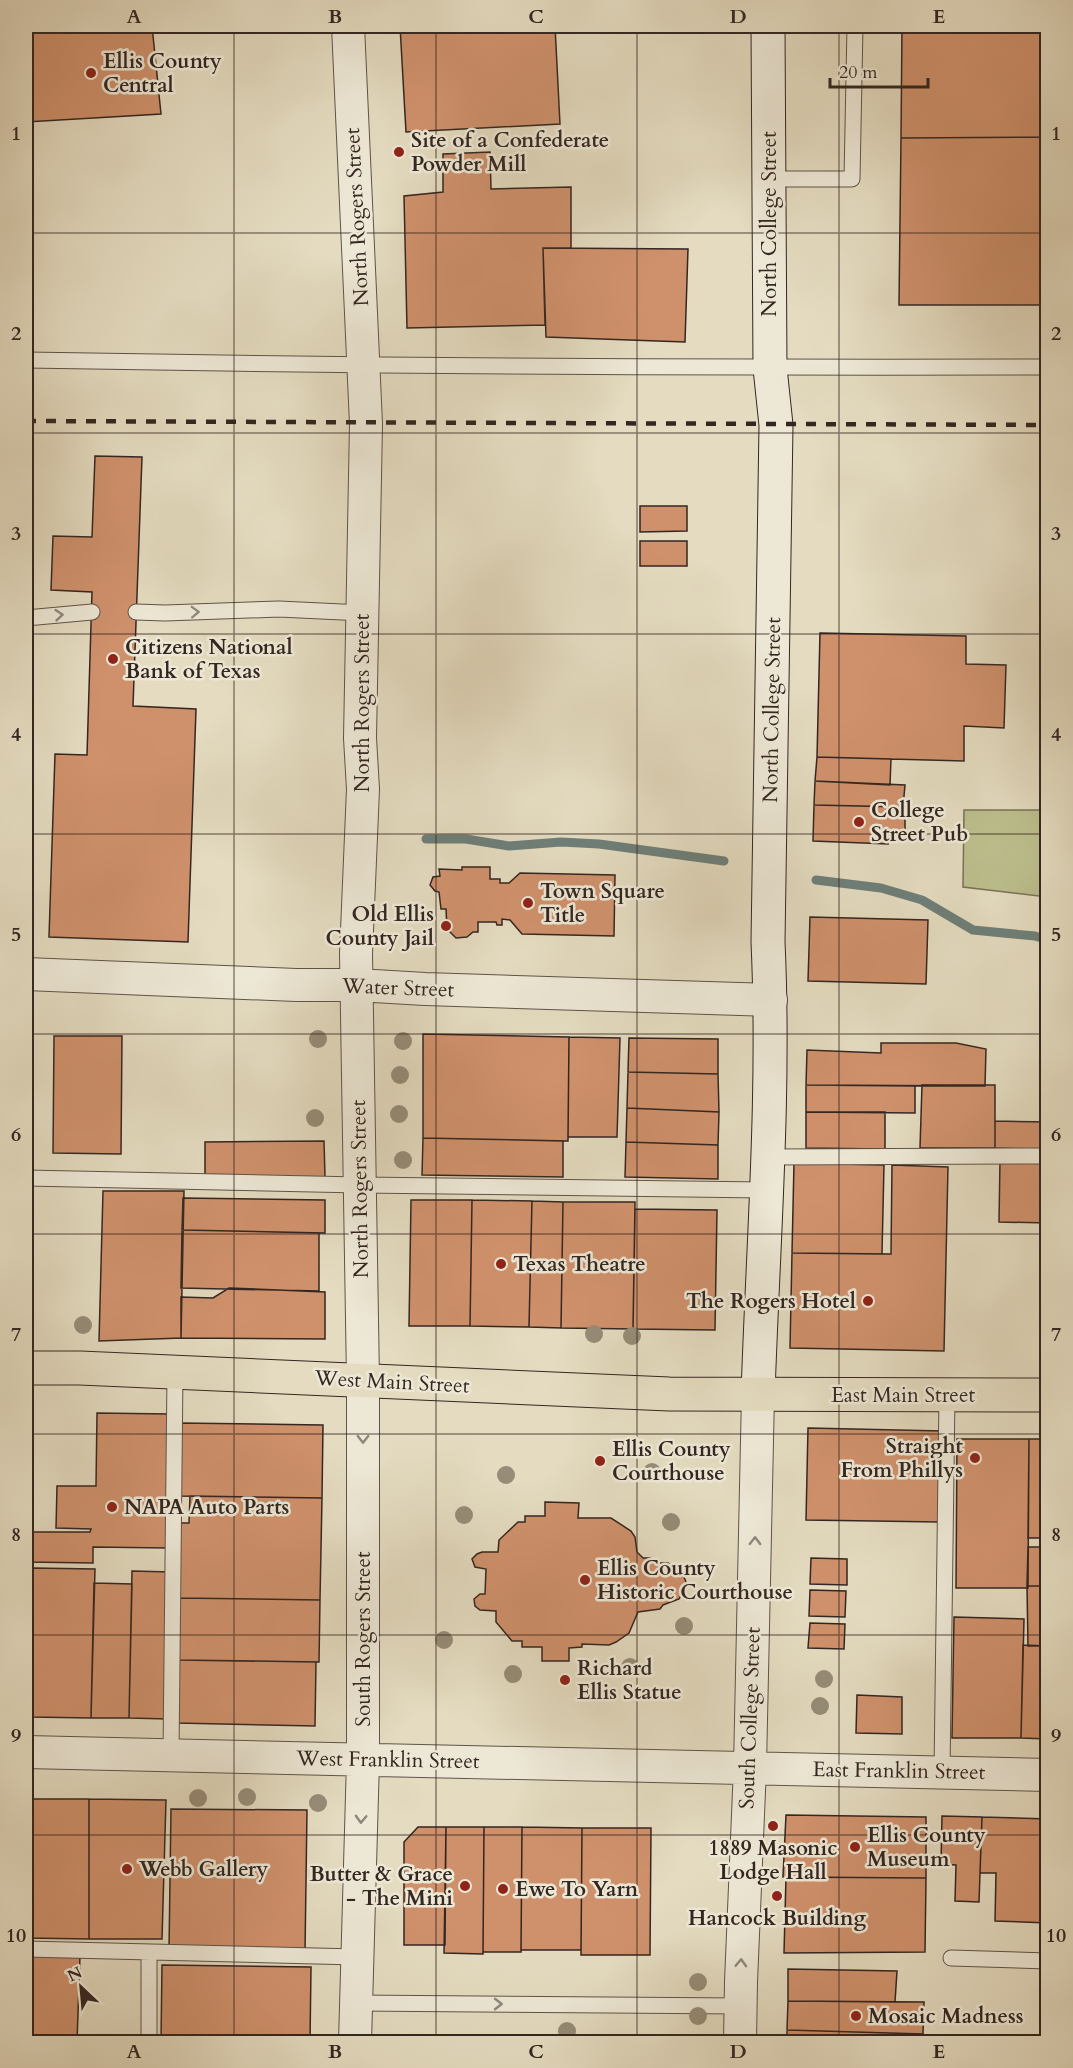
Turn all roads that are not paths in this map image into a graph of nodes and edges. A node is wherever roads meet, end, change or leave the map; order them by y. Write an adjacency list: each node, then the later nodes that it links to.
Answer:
1 (348, 26): 6 (street, North Rogers Street)
2 (768, 26): 4 (street, North College Street)
3 (855, 26): 4 (lane)
4 (769, 178): 8 (street, North College Street)
5 (26, 360): 6 (lane)
6 (363, 366): 8 (lane); 11 (street, North Rogers Street)
7 (1047, 367): 8 (lane)
8 (770, 368): 15 (street, North College Street)
9 (92, 612): 12 (lane, one-way to 9)
10 (136, 612): 11 (lane, one-way to 11)
11 (363, 613): 14 (street, North Rogers Street)
12 (26, 618)
13 (26, 974): 14 (street, Water Street)
14 (357, 985): 15 (street, Water Street); 19 (street, North Rogers Street)
15 (771, 1000): 17 (street, North College Street)
16 (1047, 1156): 17 (lane)
17 (768, 1157): 20 (street, North College Street)
18 (26, 1178): 19 (lane)
19 (360, 1185): 20 (lane); 23 (street, North Rogers Street)
20 (766, 1190): 24 (street, North College Street)
21 (26, 1368): 22 (main road, West Main Street)
22 (175, 1373): 23 (main road, West Main Street); 28 (lane)
23 (363, 1380): 24 (main road, West Main Street); 29 (street, South Rogers Street, one-way to 29)
24 (758, 1394): 25 (main road, East Main Street); 30 (street, South College Street, one-way to 24)
25 (947, 1395): 26 (main road, East Main Street); 31 (lane)
26 (1047, 1395)
27 (26, 1752): 28 (street, West Franklin Street)
28 (171, 1754): 29 (street, West Franklin Street)
29 (363, 1760): 30 (street, West Franklin Street); 35 (street, South Rogers Street, one-way to 35)
30 (750, 1767): 31 (street, East Franklin Street); 39 (street, South College Street, one-way to 30)
31 (942, 1772): 32 (street, East Franklin Street)
32 (1047, 1775)
33 (26, 1949): 34 (lane)
34 (149, 1953): 35 (lane); 40 (lane)
35 (357, 1957): 38 (street, South Rogers Street)
36 (951, 1958): 37 (lane)
37 (1047, 1962)
38 (356, 2003): 39 (lane, one-way to 39); 41 (street, South Rogers Street)
39 (740, 2006): 42 (street, South College Street)
40 (149, 2043)
41 (355, 2043)
42 (740, 2043)

